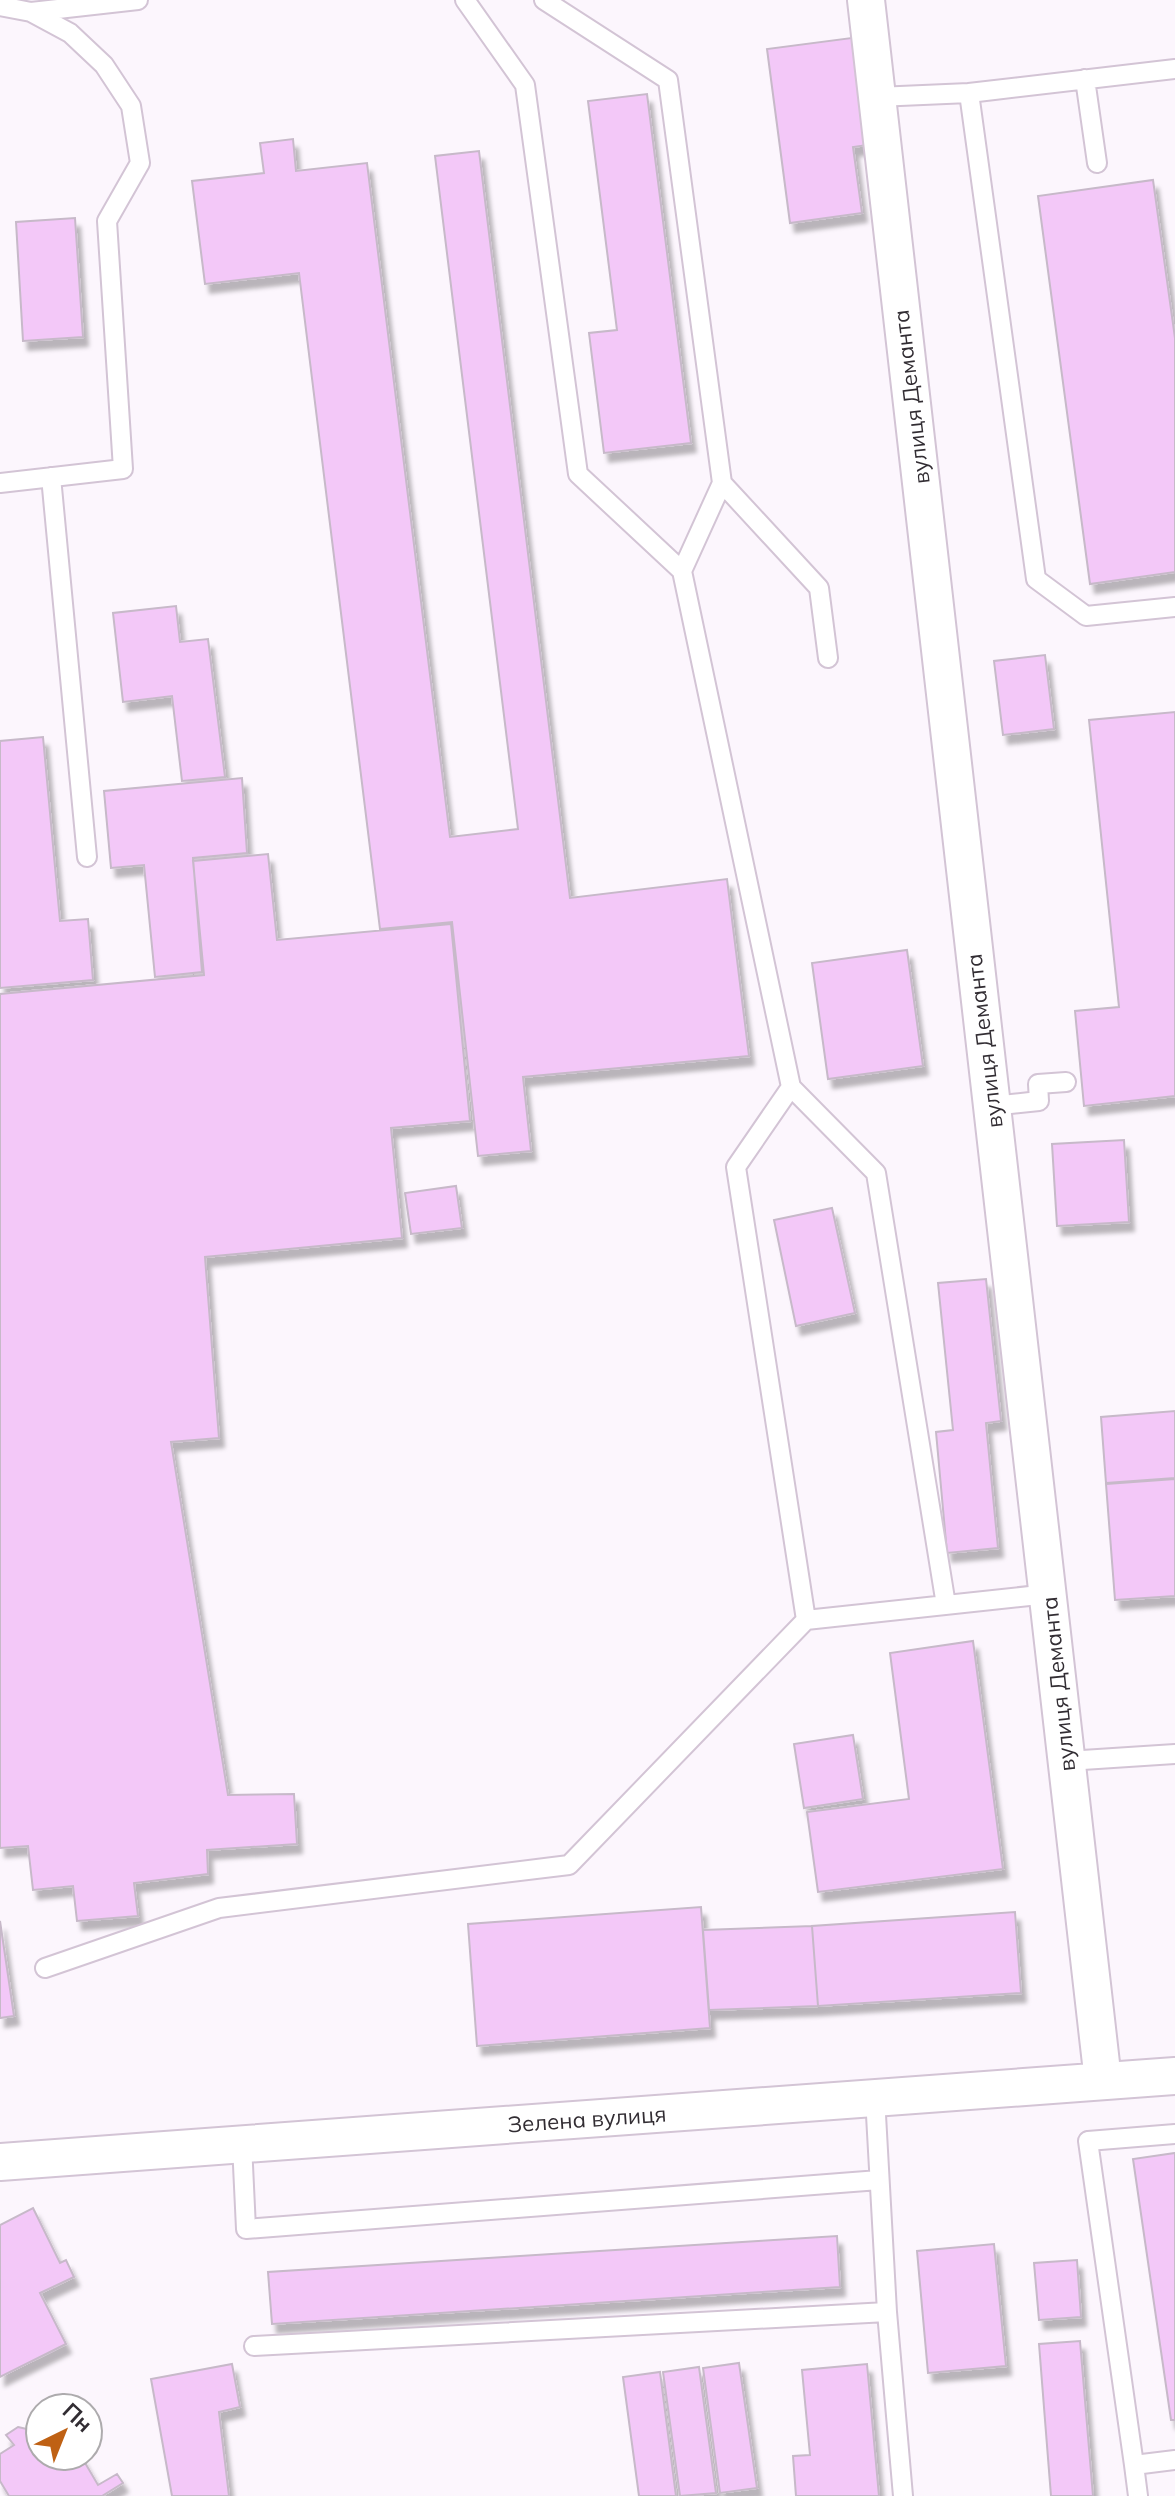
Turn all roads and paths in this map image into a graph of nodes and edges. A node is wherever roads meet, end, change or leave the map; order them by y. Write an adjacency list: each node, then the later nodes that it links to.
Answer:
1 (138, 0): 6 (lane)
2 (465, 0): 15 (lane)
3 (544, 0): 14 (lane)
4 (866, 0): 10 (street, вулиця Деманта)
5 (0, 6): 6 (lane)
6 (31, 12): 12 (lane)
7 (1175, 69): 8 (lane)
8 (1085, 79): 9 (lane); 11 (lane)
9 (969, 93): 10 (lane); 16 (lane)
10 (877, 97): 21 (street, вулиця Деманта)
11 (1097, 163)
12 (51, 477): 13 (lane); 18 (lane)
13 (0, 483)
14 (722, 483): 15 (lane); 17 (lane)
15 (682, 571): 20 (lane)
16 (1175, 607)
17 (828, 658)
18 (87, 857)
19 (1066, 1082): 21 (lane)
20 (791, 1087): 23 (lane); 24 (lane)
21 (992, 1106): 22 (street, вулиця Деманта)
22 (1048, 1594): 23 (lane); 26 (street, вулиця Деманта)
23 (946, 1605): 24 (lane)
24 (806, 1620): 27 (lane)
25 (1175, 1754): 26 (lane)
26 (1067, 1761): 29 (street, вулиця Деманта)
27 (45, 1968)
28 (1175, 2076): 29 (street, Зелена вулиця)
29 (1103, 2081): 30 (street, Зелена вулиця)
30 (875, 2097): 32 (street, Зелена вулиця); 34 (lane)
31 (1175, 2134): 38 (lane)
32 (242, 2144): 33 (street, Зелена вулиця); 34 (lane)
33 (0, 2162)
34 (879, 2180): 35 (lane)
35 (887, 2312): 36 (lane); 39 (lane)
36 (254, 2346)
37 (1175, 2460): 38 (lane)
38 (1134, 2465): 40 (lane)
39 (903, 2496)
40 (1138, 2496)

